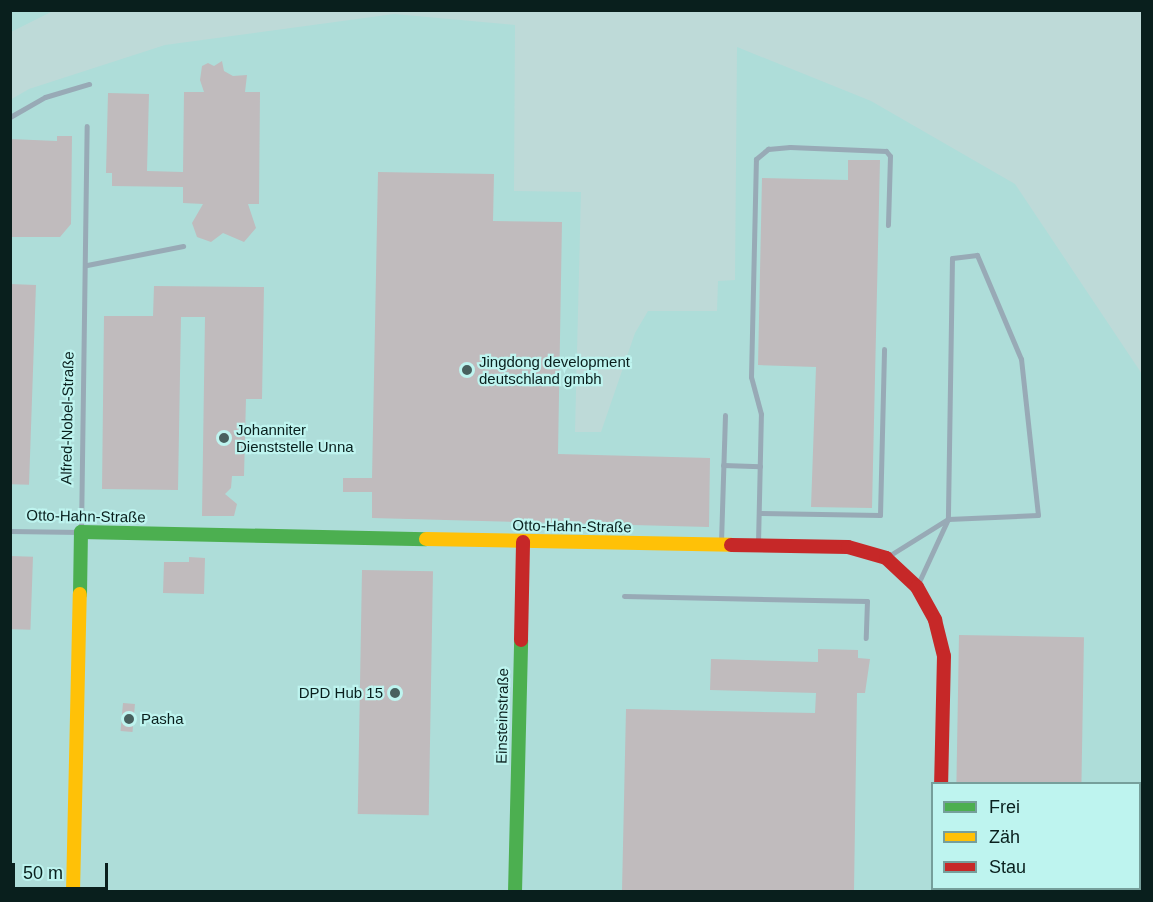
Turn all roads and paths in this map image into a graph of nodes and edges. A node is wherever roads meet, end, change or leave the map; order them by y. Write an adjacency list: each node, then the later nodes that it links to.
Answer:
1 (89, 84): 2 (lane)
2 (10, 117)
3 (87, 126): 6 (lane, Alfred-Nobel-Straße)
4 (888, 225): 10 (lane)
5 (183, 246): 6 (lane)
6 (87, 265): 14 (lane, Alfred-Nobel-Straße)
7 (884, 349): 11 (lane)
8 (725, 415): 9 (lane)
9 (723, 465): 10 (lane); 16 (lane)
10 (760, 466): 11 (lane)
11 (760, 513): 17 (lane)
12 (948, 519): 12 (lane); 18 (lane); 19 (lane)
13 (10, 531): 14 (lane, Otto-Hahn-Straße)
14 (81, 532): 15 (street, Otto-Hahn-Straße); 23 (street, Alfred-Nobel-Straße)
15 (523, 542): 16 (street, Otto-Hahn-Straße); 24 (street, Einsteinstraße)
16 (721, 544): 17 (street, Otto-Hahn-Straße)
17 (758, 545): 18 (street, Otto-Hahn-Straße)
18 (886, 558): 19 (street, Otto-Hahn-Straße)
19 (916, 587): 22 (street, Otto-Hahn-Straße)
20 (624, 596): 21 (lane)
21 (866, 638)
22 (941, 782)
23 (73, 891)
24 (515, 891)

